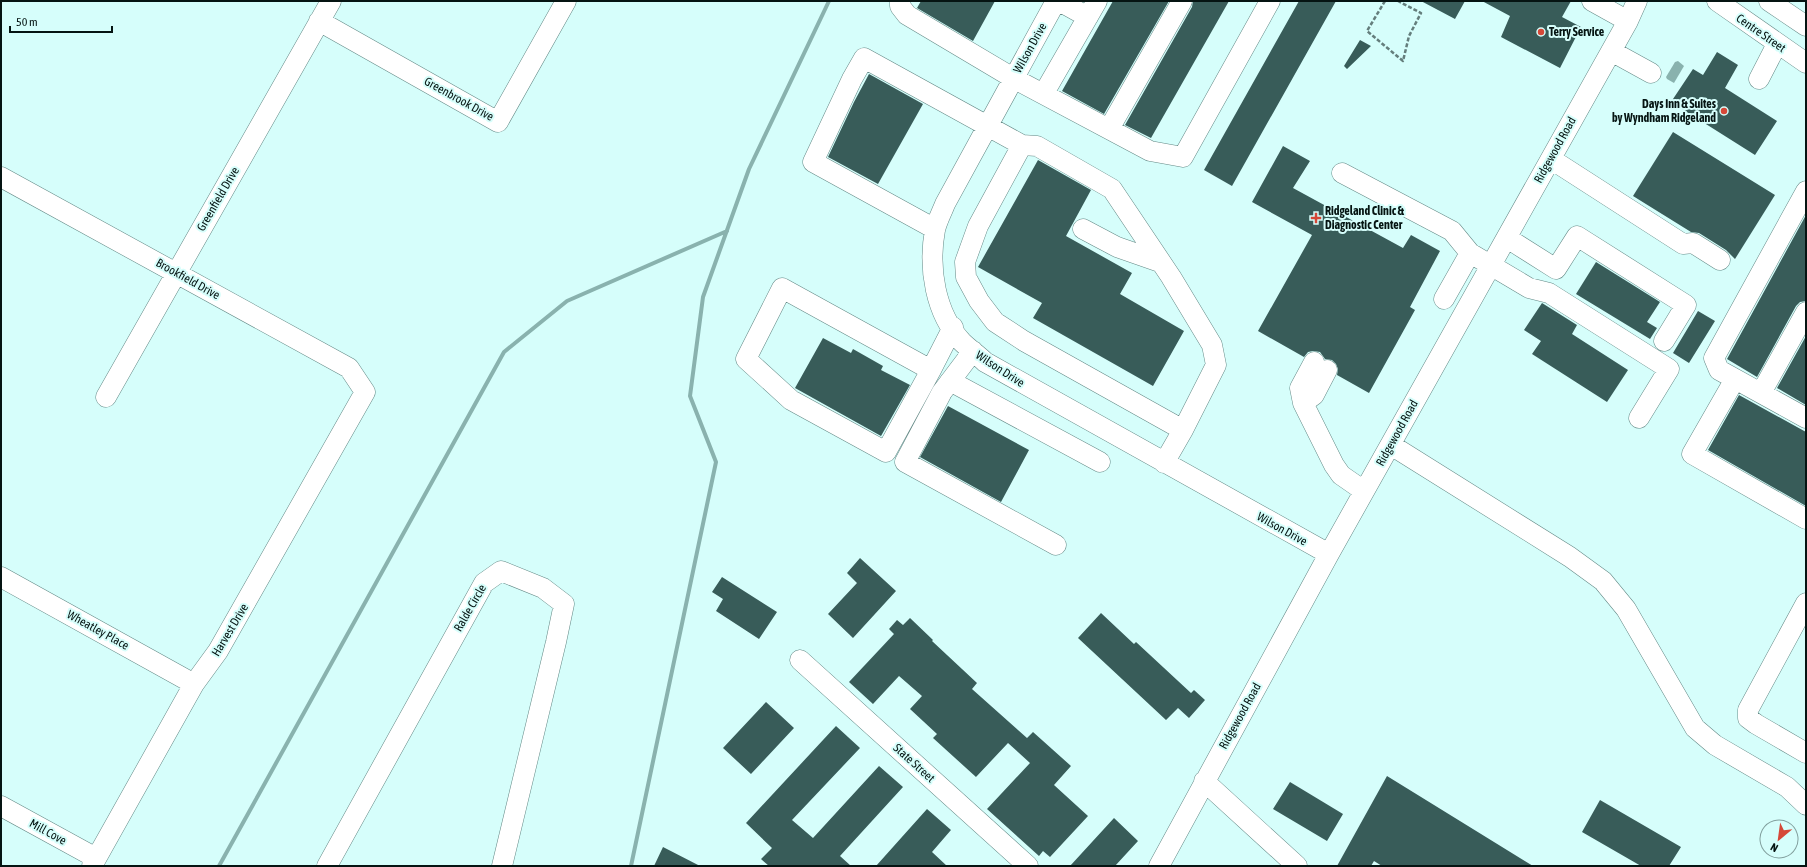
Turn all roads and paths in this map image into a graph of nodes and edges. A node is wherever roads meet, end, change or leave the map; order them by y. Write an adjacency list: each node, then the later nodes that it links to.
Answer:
1 (331, 1): 14 (street, Greenfield Drive)
2 (566, 1): 14 (street, Greenbrook Drive)
3 (900, 1): 21 (street)
4 (1058, 1): 13 (street); 21 (street, Wilson Drive)
5 (1182, 1): 25 (street)
6 (1270, 1): 25 (street)
7 (1385, 1): 8 (path)
8 (1398, 1)
9 (1592, 1): 15 (street)
10 (1638, 1): 15 (street, Ridgewood Road)
11 (1717, 1): 17 (street, Centre Street)
12 (1769, 1): 16 (street)
13 (1092, 9): 23 (street)
14 (319, 21): 38 (street, Greenfield Drive)
15 (1628, 21): 18 (street, Ridgewood Road)
16 (1806, 26)
17 (1777, 44): 19 (street, Centre Street); 22 (street)
18 (1611, 51): 20 (street); 27 (street, Ridgewood Road)
19 (1806, 64)
20 (1651, 73)
21 (1014, 78): 23 (street); 24 (street, Wilson Drive)
22 (1759, 79)
23 (1044, 93): 25 (street)
24 (987, 126): 26 (street); 32 (street, Wilson Drive); 32 (street)
25 (1109, 129)
26 (1022, 145): 36 (street); 53 (street)
27 (1551, 159): 33 (street, Ridgewood Road); 35 (street)
28 (1342, 173): 34 (street)
29 (1, 177): 38 (street, Brookfield Drive)
30 (1805, 197): 46 (street)
31 (1086, 225): 36 (street)
32 (935, 229): 41 (street, Wilson Drive)
33 (1506, 238): 37 (street, Ridgewood Road); 42 (street)
34 (1470, 253): 37 (street); 39 (street)
35 (1720, 260)
36 (1160, 262): 53 (street)
37 (1491, 265): 51 (street); 54 (street, Ridgewood Road)
38 (176, 272): 48 (street, Brookfield Drive); 50 (street, Greenfield Drive)
39 (1444, 299)
40 (1806, 312): 49 (street)
41 (952, 327): 43 (street, Wilson Drive); 45 (street)
42 (1664, 342)
43 (973, 351): 47 (street); 56 (street, Wilson Drive)
44 (1320, 366): 57 (street)
45 (931, 370): 45 (street)
46 (1735, 379): 49 (street); 58 (street)
47 (950, 382): 55 (street); 59 (street)
48 (365, 392): 64 (street, Harvest Drive)
49 (1761, 393): 52 (street)
50 (106, 397)
51 (1639, 418)
52 (1806, 418)
53 (1183, 430): 56 (street)
54 (1391, 445): 57 (street, Ridgewood Road); 67 (street)
55 (1100, 462)
56 (1164, 464): 60 (street, Wilson Drive)
57 (1364, 491): 60 (street, Ridgewood Road)
58 (1806, 519)
59 (1056, 545)
60 (1329, 554): 66 (street, Ridgewood Road)
61 (1, 577): 64 (street, Wheatley Place)
62 (1806, 603): 65 (street)
63 (800, 660): 72 (street, State Street)
64 (194, 684): 69 (street, Harvest Drive)
65 (1806, 753)
66 (1204, 781): 73 (street, Ridgewood Road); 74 (street)
67 (1806, 805)
68 (1, 806): 69 (street, Mill Cove)
69 (94, 862)
70 (327, 866): 71 (street, Ralde Circle)
71 (502, 866)
72 (1028, 866)
73 (1158, 866)
74 (1297, 866)

